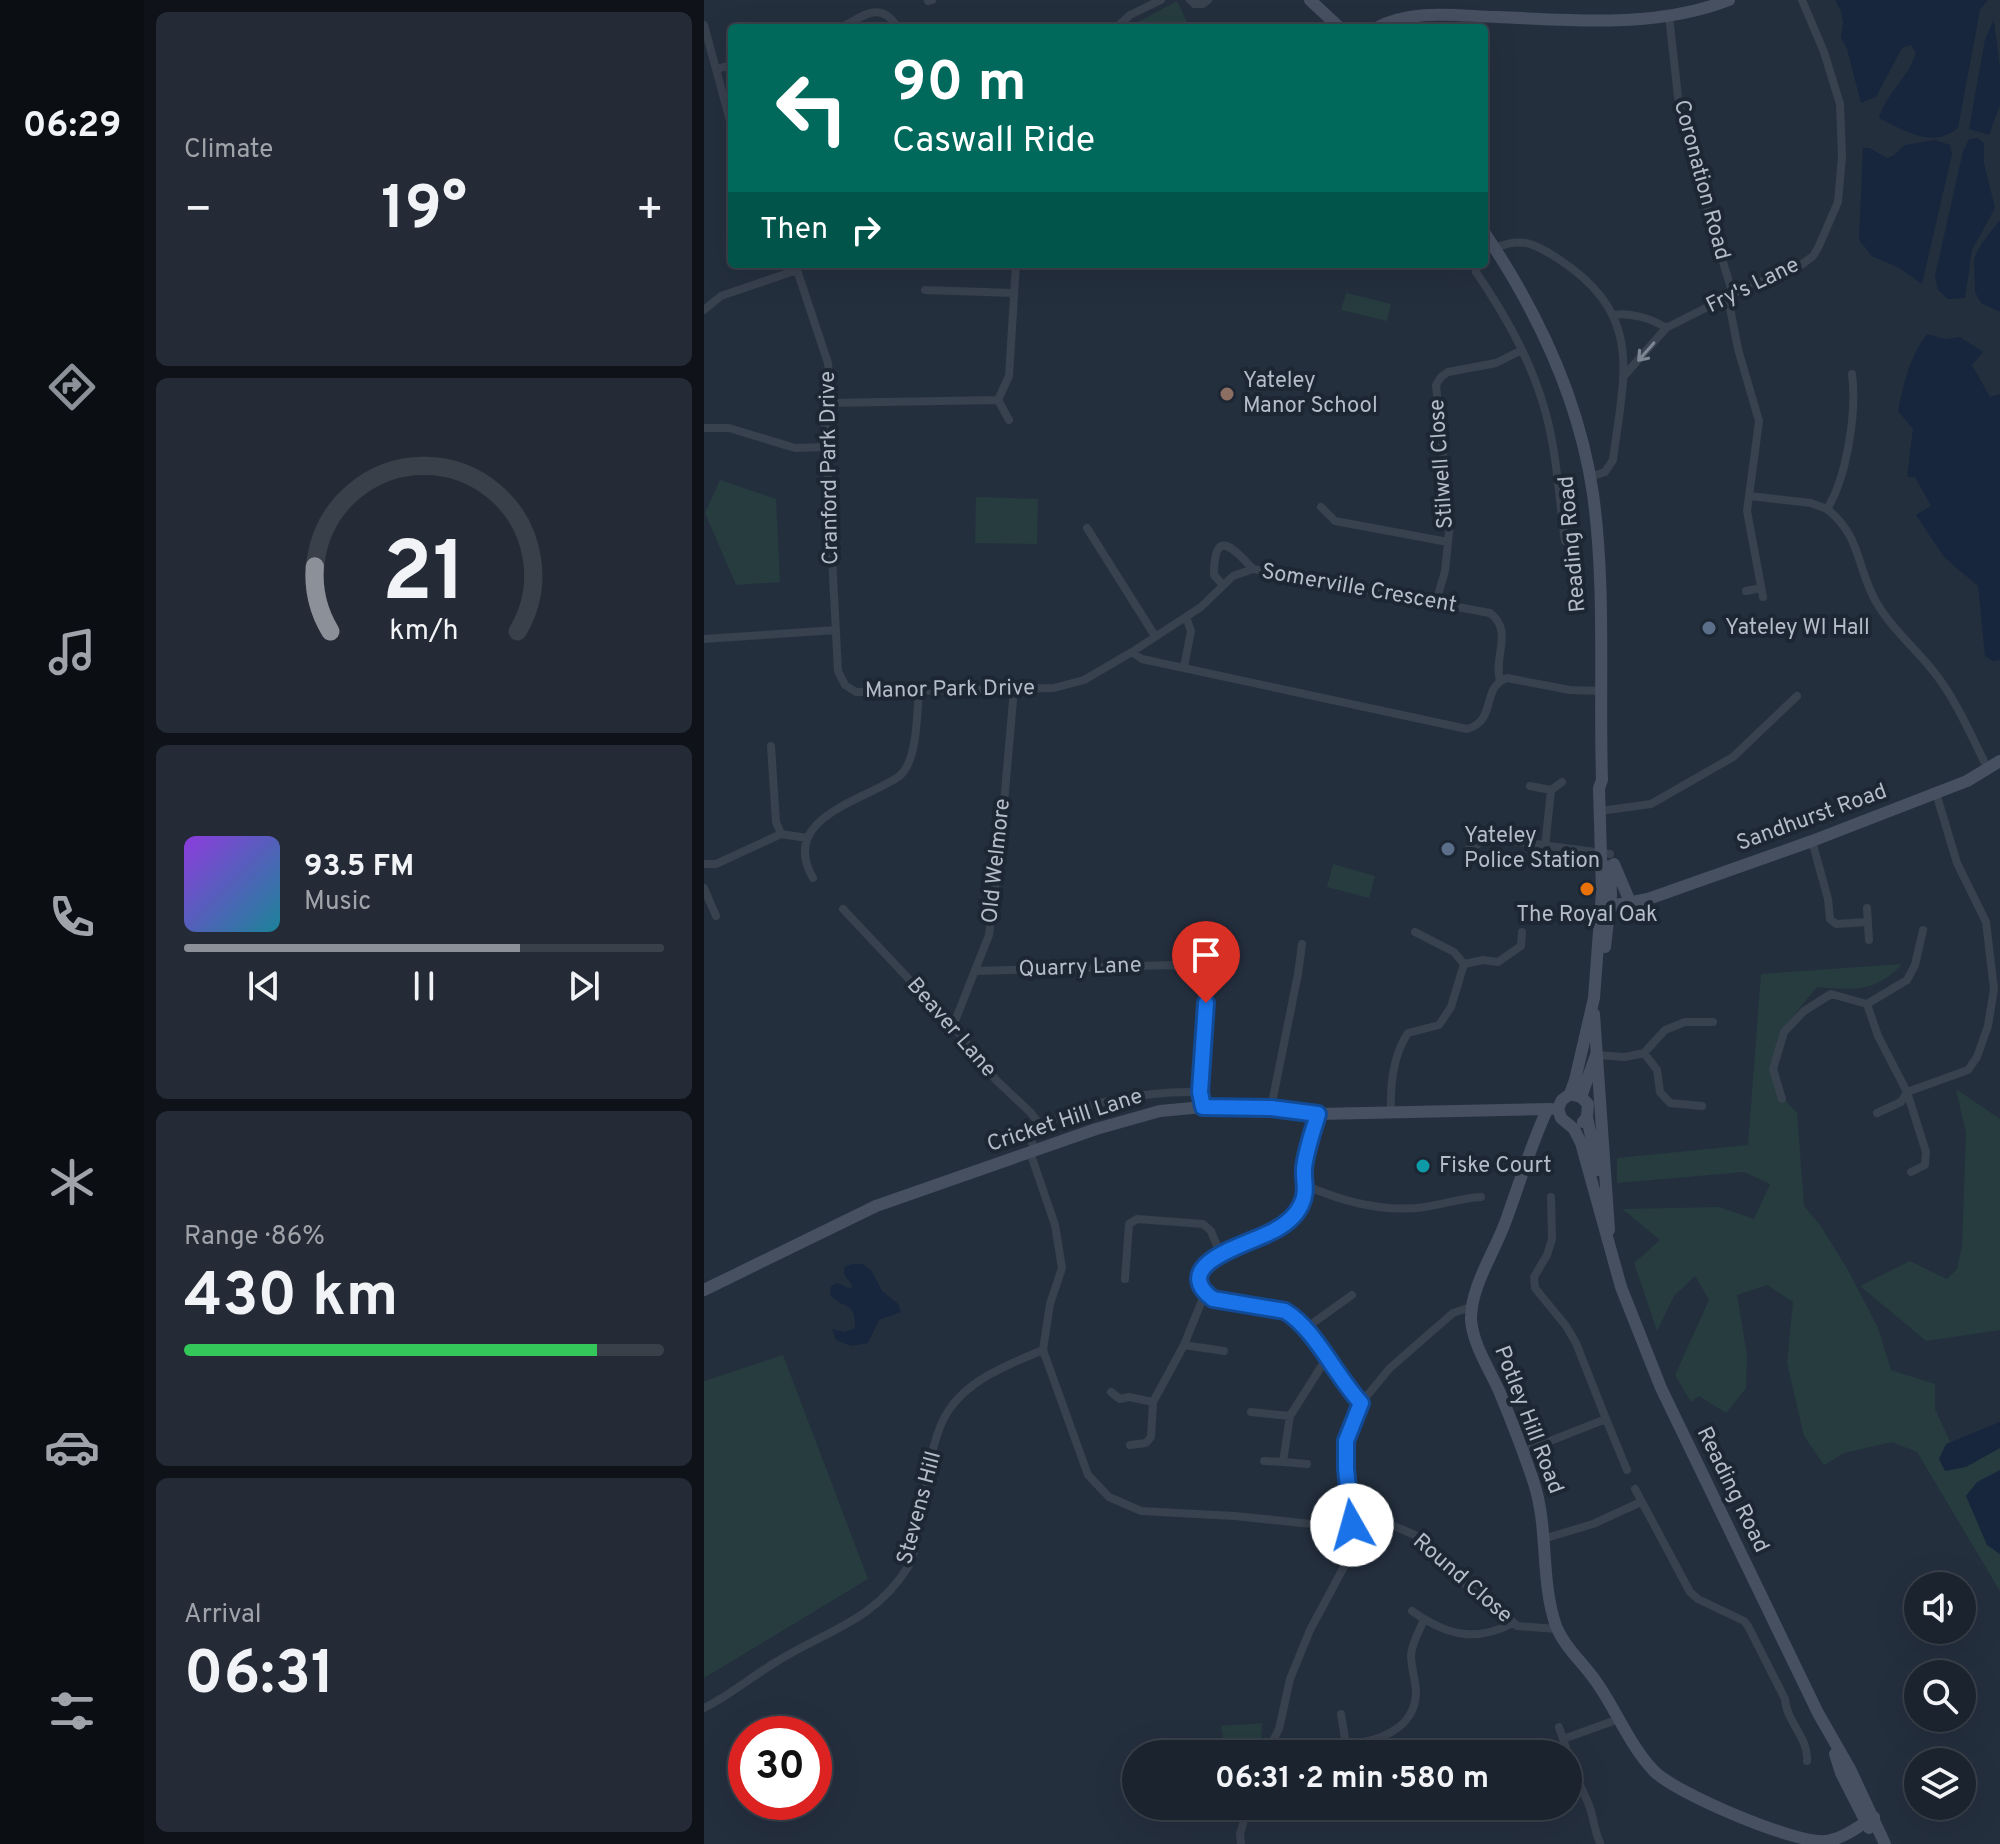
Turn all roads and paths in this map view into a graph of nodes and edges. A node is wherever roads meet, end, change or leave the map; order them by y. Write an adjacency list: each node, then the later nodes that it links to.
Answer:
1 (1161, 0): 10 (street)
2 (1190, 0): 3 (street)
3 (1208, 0)
4 (1310, 0): 11 (street)
5 (1729, 0): 7 (street)
6 (1802, 0): 25 (street, Fry's Lane)
7 (1669, 16): 12 (street); 25 (street, Coronation Road)
8 (848, 24): 9 (street)
9 (896, 24)
10 (1120, 24)
11 (1336, 24)
12 (1390, 24)
13 (704, 25): 15 (street)
14 (728, 66): 15 (street)
15 (716, 69): 16 (street)
16 (728, 113)
17 (1488, 238): 18 (street, Reading Road)
18 (1495, 248): 27 (street); 37 (street, Reading Road)
19 (793, 268): 26 (street)
20 (796, 268): 33 (street, Cranford Park Drive)
21 (1016, 268): 24 (street)
22 (1476, 272): 29 (street)
23 (925, 290): 24 (street)
24 (1014, 293): 32 (street)
25 (1730, 296): 28 (street, Fry's Lane); 38 (street, Coronation Road)
26 (704, 310)
27 (1614, 315): 28 (street); 31 (street)
28 (1666, 328): 31 (street, Fry's Lane, one-way to 31)
29 (1522, 350): 42 (street); 43 (street, Stilwell Close)
30 (1852, 374): 40 (street)
31 (1624, 376): 37 (street)
32 (998, 400): 33 (street); 34 (street)
33 (827, 403): 36 (street, Cranford Park Drive)
34 (1009, 420)
35 (704, 428): 36 (street)
36 (826, 447): 49 (street, Cranford Park Drive)
37 (1590, 477): 56 (street, Reading Road)
38 (1749, 496): 40 (street); 46 (street, Coronation Road)
39 (1321, 507): 43 (street, Stilwell Close)
40 (1827, 509): 61 (street)
41 (1087, 528): 50 (street)
42 (1565, 541)
43 (1448, 542): 47 (street, Stilwell Close)
44 (1253, 569): 45 (street, Somerville Crescent); 45 (street); 47 (street, Somerville Crescent)
45 (1222, 584): 48 (street, Somerville Crescent)
46 (1746, 591)
47 (1436, 602): 54 (street, Somerville Crescent)
48 (1186, 617): 50 (street, Somerville Crescent); 53 (street)
49 (836, 630): 51 (street); 57 (street, Manor Park Drive)
50 (1155, 636): 52 (street, Somerville Crescent)
51 (704, 639)
52 (1132, 652): 53 (street); 55 (street, Manor Park Drive)
53 (1184, 667): 54 (street)
54 (1500, 681): 56 (street)
55 (1014, 689): 57 (street, Manor Park Drive); 88 (street, Old Welmore)
56 (1601, 691): 66 (street, Reading Road)
57 (919, 692): 68 (street)
58 (1797, 696): 66 (street)
59 (771, 746): 67 (street)
60 (2000, 761): 61 (street, Sandhurst Road)
61 (1988, 769): 65 (street, Sandhurst Road)
62 (1562, 782): 64 (street)
63 (1530, 786): 64 (street)
64 (1551, 790): 70 (street)
65 (1936, 793): 69 (street, Sandhurst Road); 96 (street)
66 (1604, 811): 72 (street, Reading Road)
67 (781, 834): 68 (street); 73 (street)
68 (807, 838): 74 (street)
69 (1812, 841): 76 (street, Sandhurst Road); 81 (street)
70 (1545, 847): 71 (street); 72 (street)
71 (1467, 850)
72 (1606, 854): 76 (street); 77 (street, Reading Road)
73 (704, 864)
74 (813, 878)
75 (704, 888): 80 (street)
76 (1631, 900): 77 (street, Sandhurst Road)
77 (1606, 901): 89 (street, Reading Road)
78 (1867, 908): 81 (street)
79 (843, 909): 92 (street, Beaver Lane)
80 (716, 916)
81 (1867, 922): 85 (street)
82 (1923, 930): 90 (street)
83 (1415, 932): 87 (street)
84 (1522, 932): 87 (street)
85 (1869, 940)
86 (1302, 944): 101 (street)
87 (1464, 964): 104 (street)
88 (975, 971): 92 (street, Old Welmore); 95 (street, Quarry Lane)
89 (1594, 998): 94 (street, Reading Road); 97 (street, Reading Road)
90 (1867, 1004): 96 (street); 98 (street)
91 (1713, 1022): 93 (street)
92 (953, 1026): 109 (street, Beaver Lane)
93 (1644, 1053): 94 (street); 99 (street)
94 (1596, 1055): 97 (street, Reading Road); 116 (street, Reading Road)
95 (1200, 1092): 100 (street, Quarry Lane); 109 (street, Cricket Hill Lane)
96 (1907, 1092): 105 (street); 112 (street)
97 (1576, 1096): 102 (street, Reading Road); 107 (street, Reading Road)
98 (1782, 1099)
99 (1702, 1106)
100 (1203, 1107): 101 (street, Cricket Hill Lane); 111 (street, Cricket Hill Lane)
101 (1271, 1108): 106 (street, Cricket Hill Lane)
102 (1553, 1109): 103 (street, Cricket Hill Lane); 108 (street, Reading Road); 110 (street)
103 (1524, 1112): 104 (street, Cricket Hill Lane); 110 (street)
104 (1391, 1113): 106 (street, Cricket Hill Lane)
105 (1877, 1113)
106 (1318, 1114): 113 (street)
107 (1587, 1117): 108 (street); 116 (street, Reading Road)
108 (1568, 1123): 118 (street, Reading Road)
109 (1041, 1126): 111 (street)
110 (1533, 1141): 123 (street)
111 (1032, 1151): 120 (street, Cricket Hill Lane); 126 (street)
112 (1911, 1172)
113 (1307, 1186): 114 (street); 117 (street)
114 (1481, 1197)
115 (1551, 1197): 134 (street)
116 (1609, 1208): 118 (street, Reading Road)
117 (1220, 1253): 119 (street); 121 (street)
118 (1610, 1253): 160 (street, Reading Road)
119 (1125, 1279)
120 (704, 1290)
121 (1205, 1293): 124 (street); 125 (street)
122 (1352, 1295): 124 (street)
123 (1471, 1307): 131 (street); 136 (street, Potley Hill Road)
124 (1306, 1328): 128 (street)
125 (1184, 1345): 127 (street); 130 (street)
126 (1043, 1350): 143 (street); 149 (street, Stevens Hill)
127 (1224, 1351)
128 (1326, 1359): 131 (street); 133 (street)
129 (1111, 1392): 130 (street)
130 (1153, 1402): 135 (street)
131 (1361, 1403): 143 (street)
132 (1251, 1412): 133 (street)
133 (1290, 1416): 138 (street)
134 (1606, 1419): 136 (street); 140 (street)
135 (1130, 1445)
136 (1522, 1452): 144 (street, Potley Hill Road)
137 (1264, 1461): 138 (street)
138 (1283, 1462): 139 (street)
139 (1307, 1464)
140 (1627, 1470)
141 (1635, 1489): 142 (street)
142 (1641, 1502): 144 (street); 157 (street)
143 (1352, 1525): 147 (street, Round Close); 154 (street)
144 (1543, 1539): 148 (street, Potley Hill Road)
145 (1412, 1611): 146 (street)
146 (1424, 1620): 147 (street); 156 (street)
147 (1513, 1623): 148 (street, Round Close)
148 (1557, 1629): 151 (street, Potley Hill Road)
149 (704, 1708)
150 (1341, 1714): 155 (street)
151 (1619, 1719): 153 (street); 162 (street, Potley Hill Road)
152 (1559, 1727): 153 (street)
153 (1563, 1739)
154 (1273, 1740)
155 (1345, 1740)
156 (1377, 1740)
157 (1807, 1761)
158 (1582, 1792): 161 (street)
159 (1244, 1820): 163 (street)
160 (1870, 1820): 162 (street, Potley Hill Road); 164 (street, Reading Road); 165 (street, Reading Road)
161 (1600, 1843)
162 (1828, 1843)
163 (1241, 1844)
164 (1878, 1844)
165 (1885, 1844)

